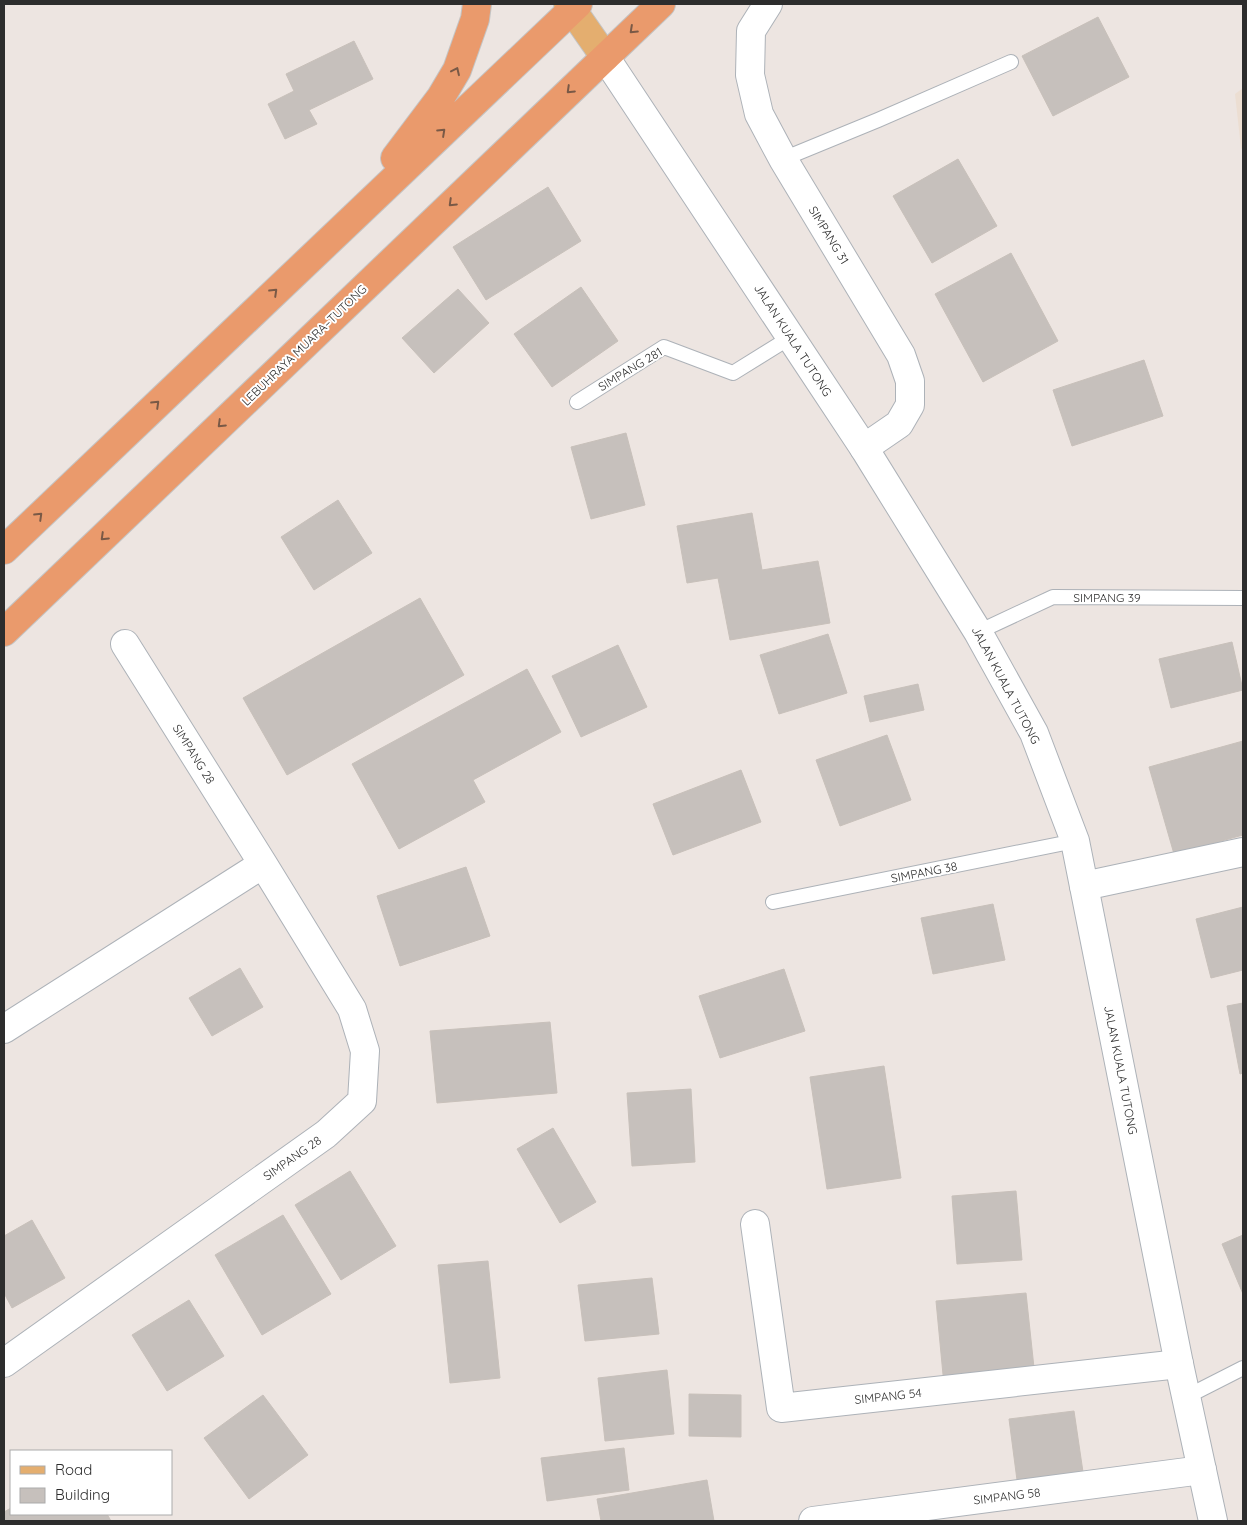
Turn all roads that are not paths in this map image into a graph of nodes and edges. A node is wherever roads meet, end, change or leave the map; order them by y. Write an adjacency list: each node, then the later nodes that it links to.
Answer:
1 (477, 4): 8 (highway, one-way to 1)
2 (661, 4): 5 (highway, LEBUHRAYA MUARA–TUTONG, one-way to 5)
3 (768, 4): 7 (street, SIMPANG 31)
4 (572, 6): 5 (main road); 8 (highway, one-way to 4)
5 (605, 57): 9 (street, JALAN KUALA TUTONG); 14 (highway, LEBUHRAYA MUARA–TUTONG, one-way to 14)
6 (1012, 62): 7 (lane)
7 (783, 159): 11 (street, SIMPANG 31)
8 (345, 223): 12 (highway, one-way to 8)
9 (791, 337): 10 (lane, SIMPANG 281); 11 (street, JALAN KUALA TUTONG)
10 (577, 402)
11 (864, 448): 15 (street, JALAN KUALA TUTONG)
12 (4, 550)
13 (1243, 598): 15 (lane, SIMPANG 39)
14 (4, 632)
15 (978, 632): 17 (street, JALAN KUALA TUTONG)
16 (125, 644): 19 (street, SIMPANG 28)
17 (1075, 841): 20 (street, JALAN KUALA TUTONG); 21 (lane, SIMPANG 38)
18 (1243, 852): 20 (street)
19 (264, 864): 22 (street); 24 (street, SIMPANG 28)
20 (1084, 886): 25 (street, JALAN KUALA TUTONG)
21 (773, 902)
22 (4, 1030)
23 (755, 1224): 25 (street, SIMPANG 54)
24 (4, 1363)
25 (1179, 1364): 27 (street, JALAN KUALA TUTONG)
26 (1243, 1368): 27 (lane)
27 (1186, 1397): 28 (street, JALAN KUALA TUTONG)
28 (1202, 1470): 29 (street, SIMPANG 58); 30 (street, JALAN KUALA TUTONG)
29 (813, 1521)
30 (1213, 1521)

